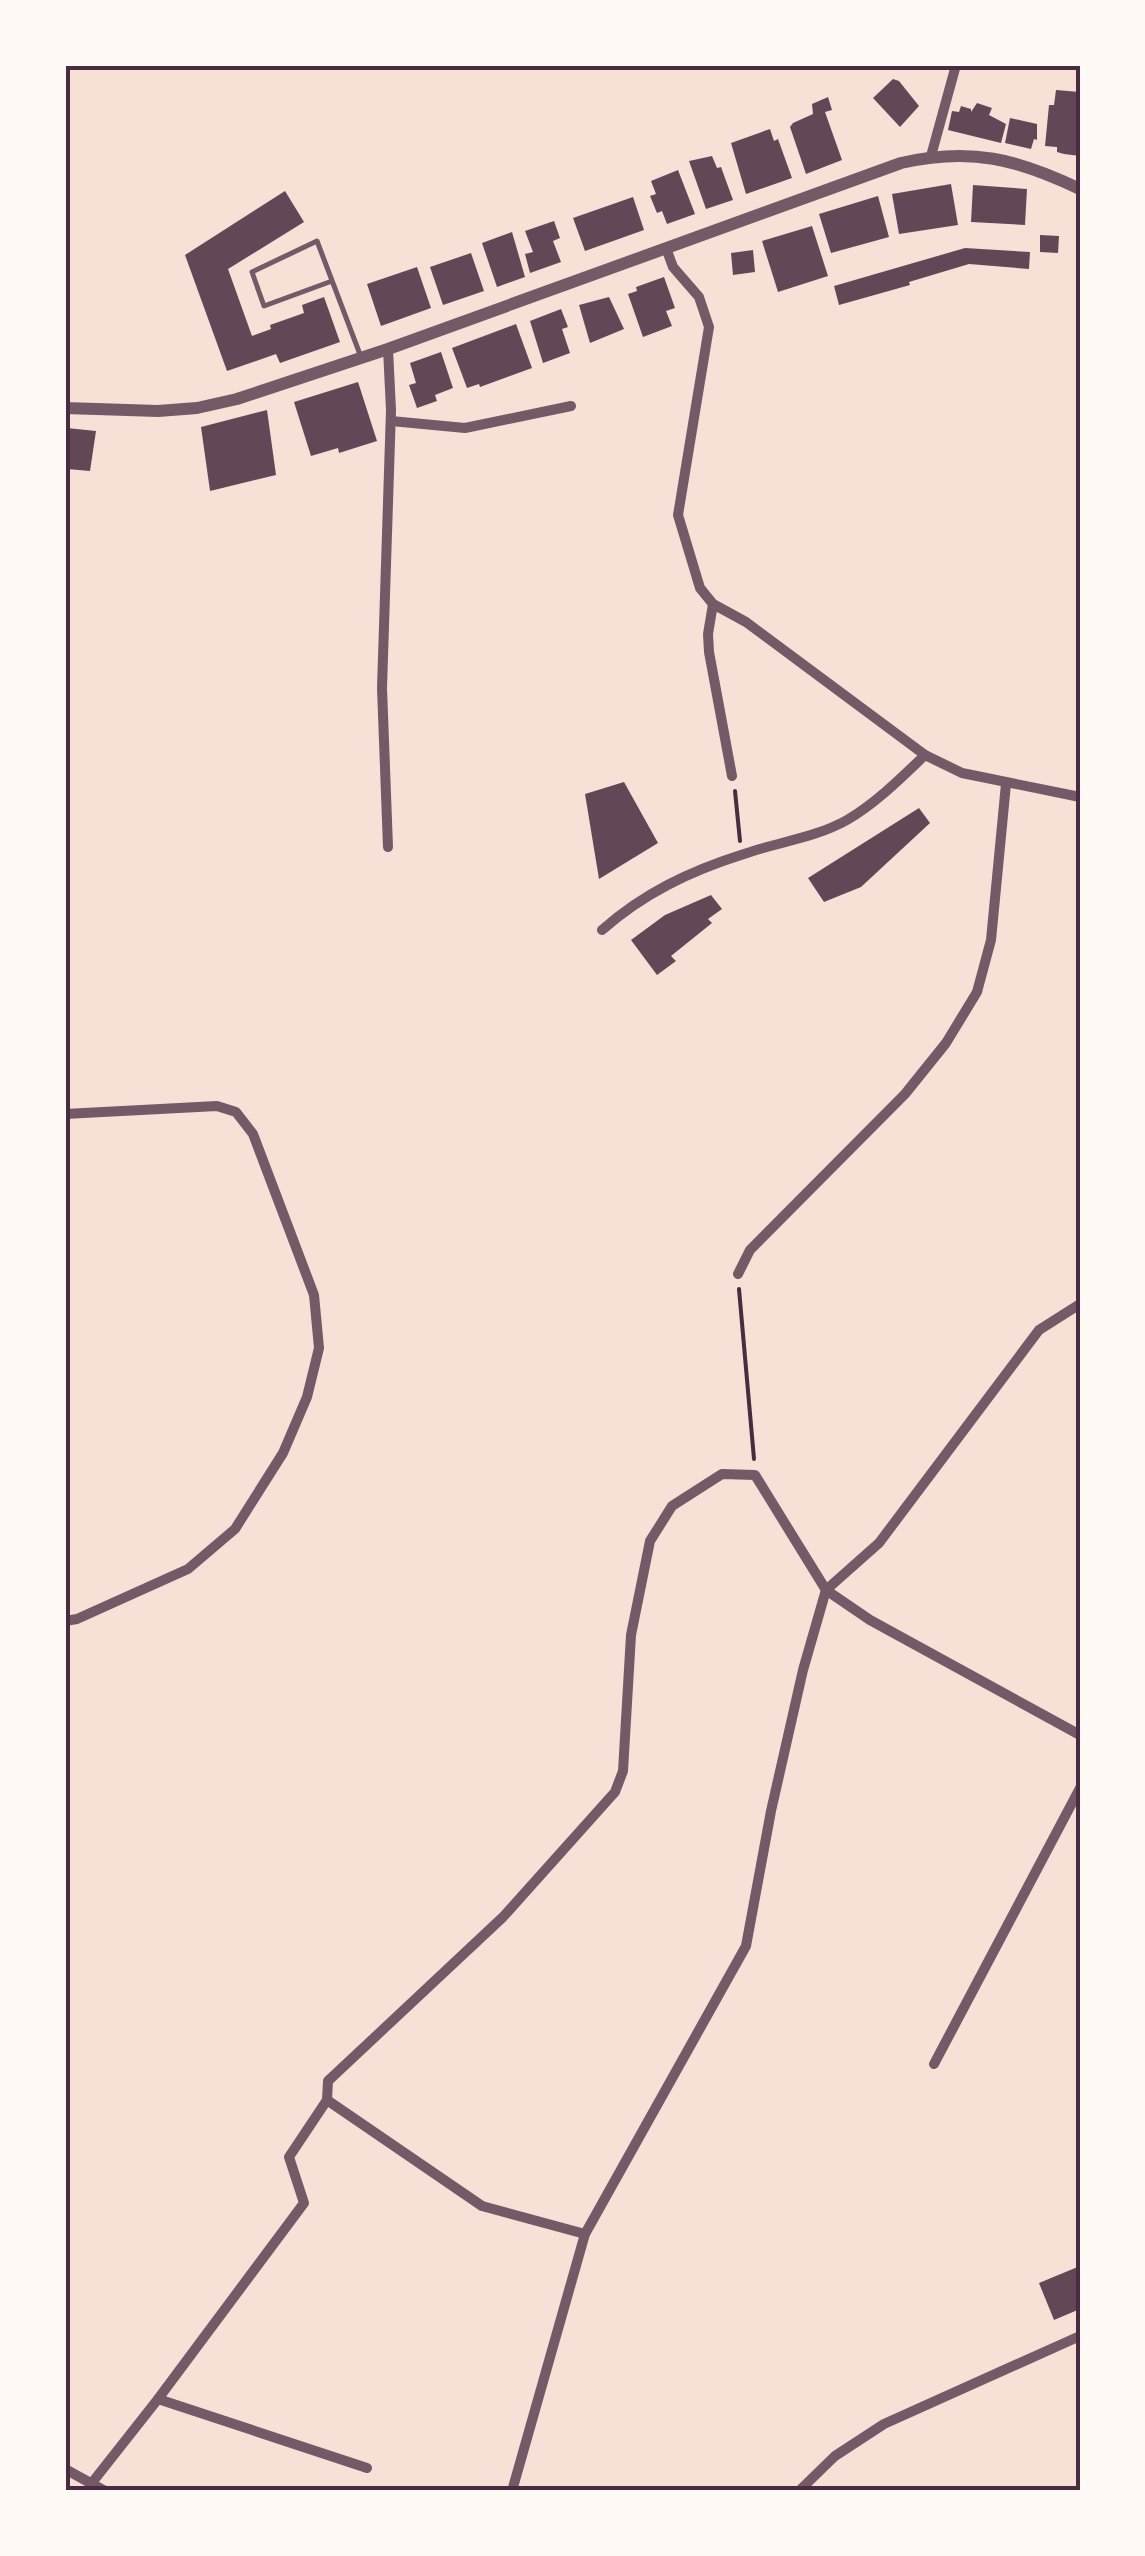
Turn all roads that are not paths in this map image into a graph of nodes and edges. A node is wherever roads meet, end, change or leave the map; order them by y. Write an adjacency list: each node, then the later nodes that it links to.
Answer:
1 (956, 65): 2 (street)
2 (931, 156): 3 (street); 4 (street)
3 (1080, 188)
4 (666, 248): 6 (street); 11 (street)
5 (332, 281): 5 (lane); 7 (lane)
6 (388, 349): 7 (street); 10 (street)
7 (362, 358): 9 (street)
8 (571, 406): 10 (street)
9 (65, 408)
10 (391, 421): 16 (street)
11 (713, 604): 12 (street); 13 (street)
12 (925, 755): 14 (street); 17 (street)
13 (732, 776)
14 (1006, 784): 15 (street); 19 (street)
15 (1080, 797)
16 (388, 847)
17 (602, 930)
18 (65, 1114): 22 (street)
19 (738, 1274)
20 (1080, 1304): 21 (street)
21 (826, 1590): 23 (street); 26 (street); 27 (street)
22 (65, 1621)
23 (1080, 1735)
24 (1080, 1788): 25 (street)
25 (934, 2064)
26 (327, 2100): 27 (street); 29 (street)
27 (585, 2234): 34 (street)
28 (1080, 2336): 35 (street)
29 (158, 2399): 30 (street); 32 (street)
30 (367, 2468)
31 (65, 2470): 32 (street)
32 (91, 2484): 33 (street)
33 (105, 2491)
34 (512, 2491)
35 (800, 2491)

